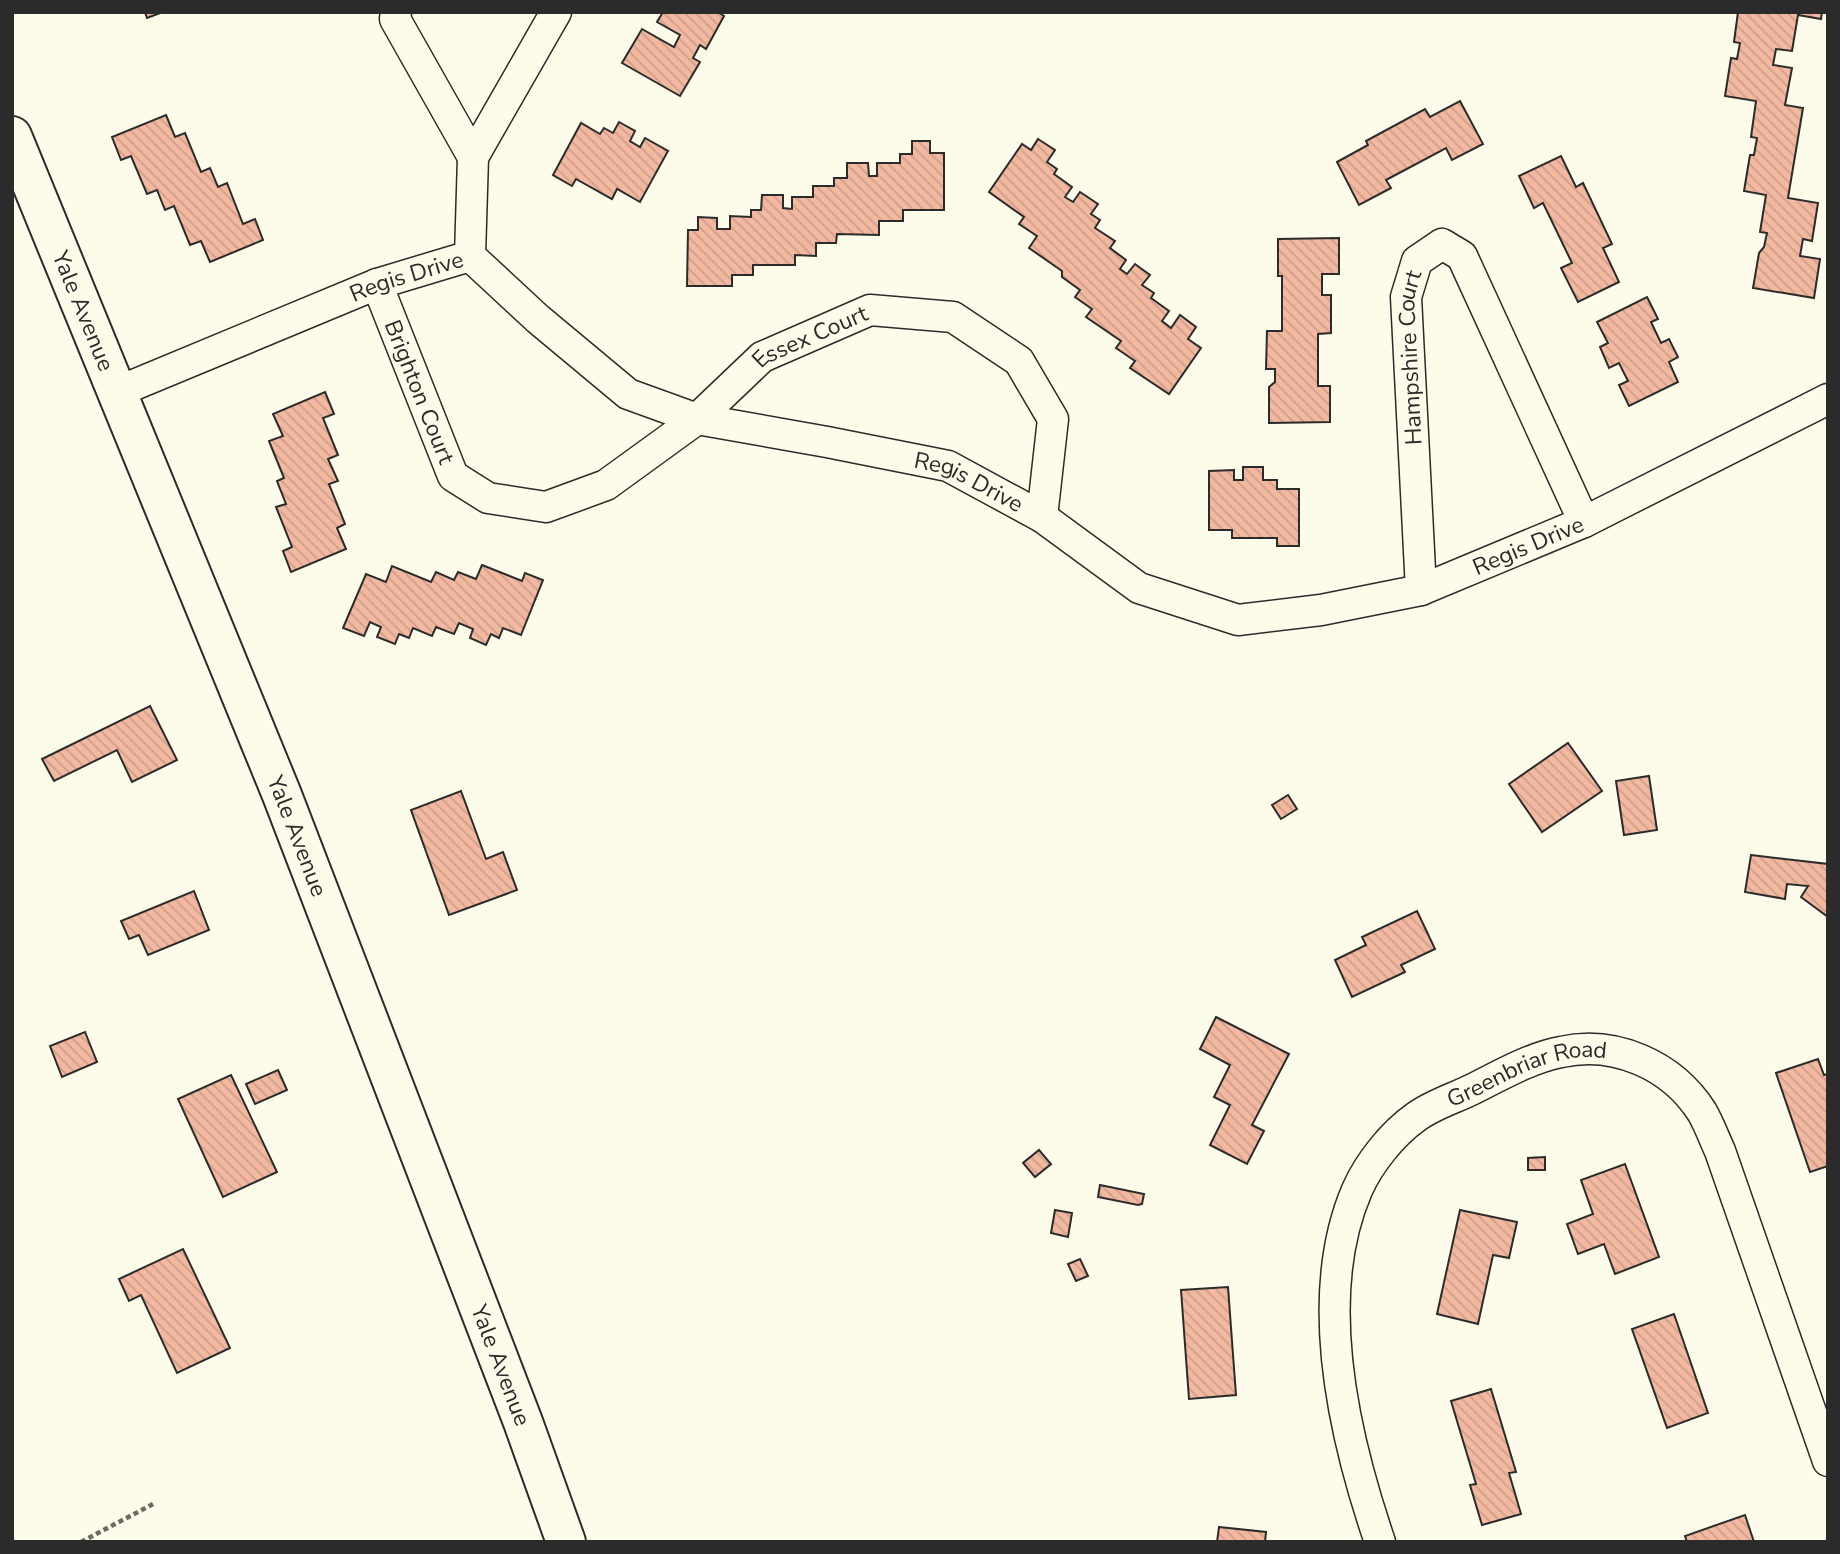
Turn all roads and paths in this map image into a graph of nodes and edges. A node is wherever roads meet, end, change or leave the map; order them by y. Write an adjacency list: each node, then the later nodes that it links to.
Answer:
1 (396, 12): 4 (street)
2 (556, 12): 4 (street)
3 (12, 136): 7 (street, Yale Avenue)
4 (473, 157): 5 (street)
5 (470, 256): 6 (street, Regis Drive); 9 (street, Regis Drive)
6 (377, 284): 7 (street, Regis Drive); 9 (street, Brighton Court)
7 (117, 393): 16 (street, Yale Avenue)
8 (1828, 399): 11 (street, Regis Drive)
9 (697, 419): 10 (street, Regis Drive); 10 (street, Essex Court)
10 (1042, 517): 12 (street, Regis Drive)
11 (1584, 522): 12 (street, Regis Drive); 12 (street, Hampshire Court)
12 (1421, 590)
13 (1828, 1461): 17 (street, Greenbriar Road)
14 (153, 1504): 15 (path)
15 (81, 1542)
16 (566, 1542)
17 (1380, 1542)

